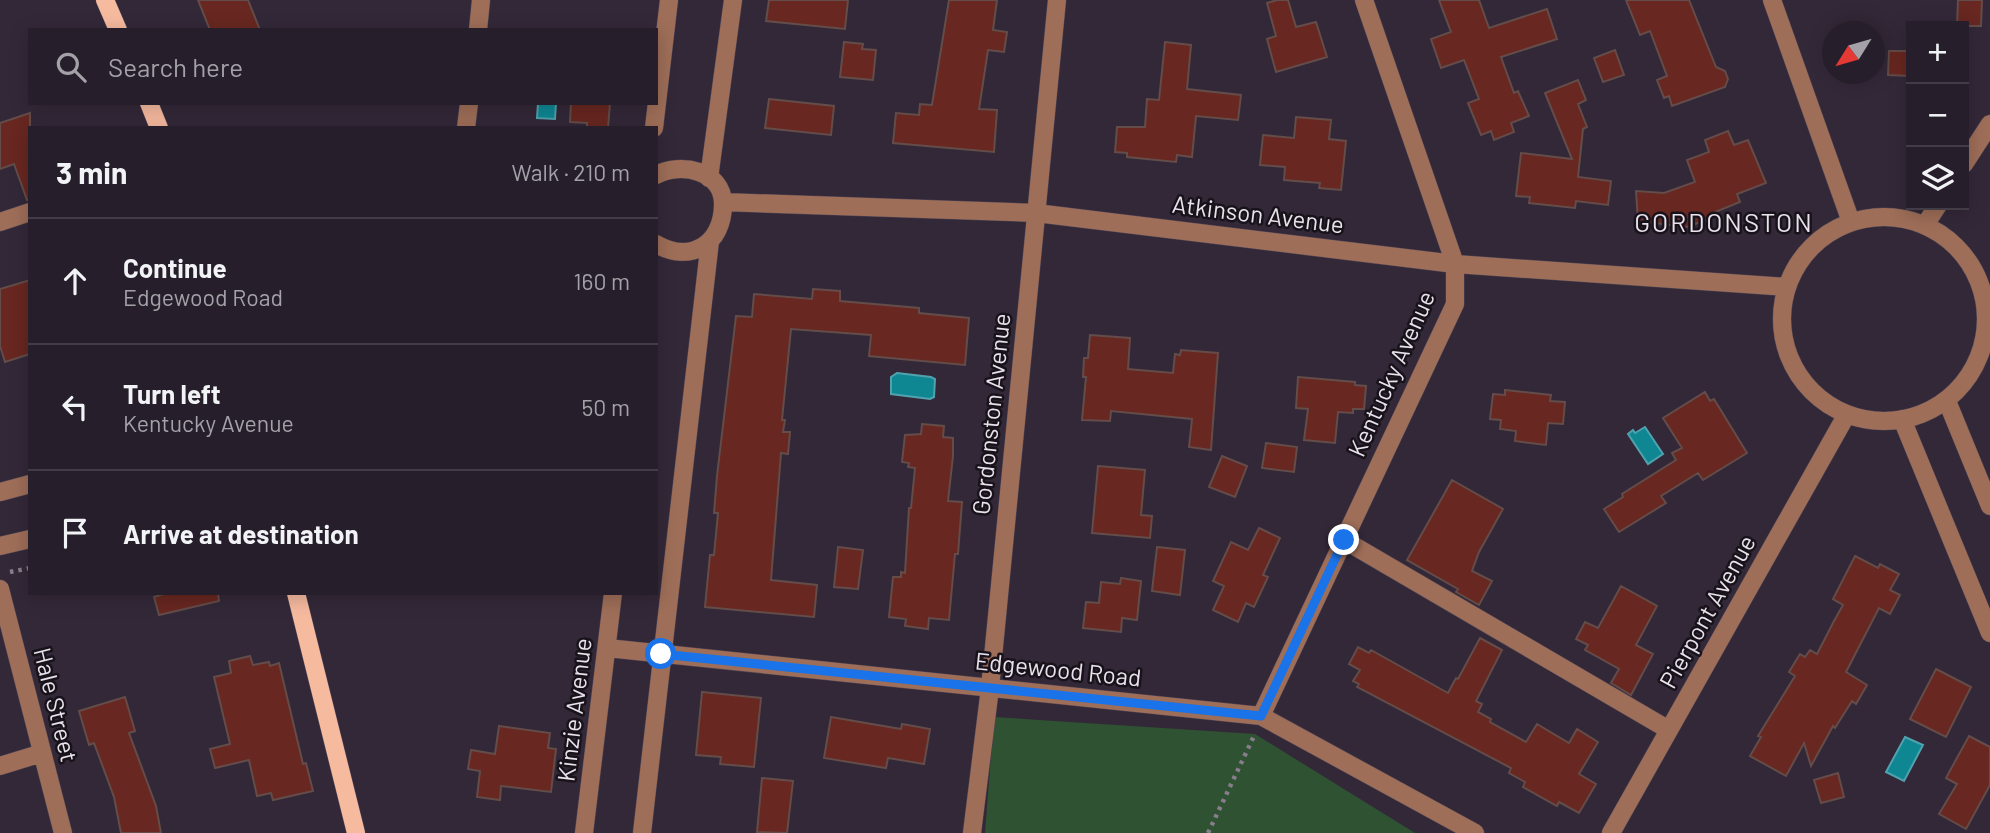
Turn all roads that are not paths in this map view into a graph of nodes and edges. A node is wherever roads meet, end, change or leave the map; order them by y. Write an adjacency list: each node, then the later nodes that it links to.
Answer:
1 (105, 0): 8 (main road)
2 (481, 0): 9 (street)
3 (669, 0): 10 (street)
4 (733, 0): 20 (street)
5 (1057, 0): 23 (street, Gordonston Avenue)
6 (1364, 0): 30 (street, Kentucky Avenue)
7 (1772, 0): 26 (street)
8 (117, 28)
9 (478, 28)
10 (658, 94)
11 (150, 105): 15 (main road)
12 (469, 105): 16 (street)
13 (657, 105): 17 (street)
14 (1990, 124): 18 (street)
15 (158, 126)
16 (466, 126)
17 (654, 126)
18 (1969, 156)
19 (658, 174): 20 (street)
20 (709, 178): 21 (street)
21 (723, 202): 23 (street, Atkinson Avenue); 28 (street)
22 (1934, 210): 27 (street)
23 (1036, 212): 30 (street, Atkinson Avenue); 49 (street, Gordonston Avenue)
24 (28, 213): 25 (street)
25 (0, 222)
26 (1851, 222): 27 (street); 31 (street)
27 (1924, 225): 32 (street)
28 (710, 241): 29 (street); 48 (street)
29 (658, 245)
30 (1455, 264): 31 (street, Atkinson Avenue); 41 (street, Kentucky Avenue)
31 (1787, 287): 35 (street)
32 (1987, 301): 33 (street)
33 (1986, 353): 34 (street)
34 (1947, 401): 36 (street); 39 (street)
35 (1847, 414): 36 (street); 51 (street, Pierpont Avenue)
36 (1902, 419): 46 (street)
37 (28, 485): 38 (street)
38 (0, 492)
39 (1990, 506)
40 (28, 539): 42 (street)
41 (1344, 540): 50 (street, Kentucky Avenue); 51 (street)
42 (0, 546)
43 (0, 589): 52 (street, Hale Street)
44 (296, 595): 55 (main road)
45 (612, 595): 47 (street, Kinzie Avenue)
46 (1990, 633)
47 (607, 648): 48 (street, Edgewood Road); 56 (street, Kinzie Avenue)
48 (661, 654): 49 (street, Edgewood Road); 57 (street)
49 (990, 688): 50 (street, Edgewood Road); 58 (street, Gordonston Avenue)
50 (1261, 716): 59 (street, Edgewood Road)
51 (1669, 730): 60 (street, Pierpont Avenue)
52 (42, 753): 53 (street); 54 (street, Hale Street)
53 (0, 766)
54 (64, 833)
55 (356, 833)
56 (584, 833)
57 (642, 833)
58 (972, 833)
59 (1475, 833)
60 (1611, 833)

